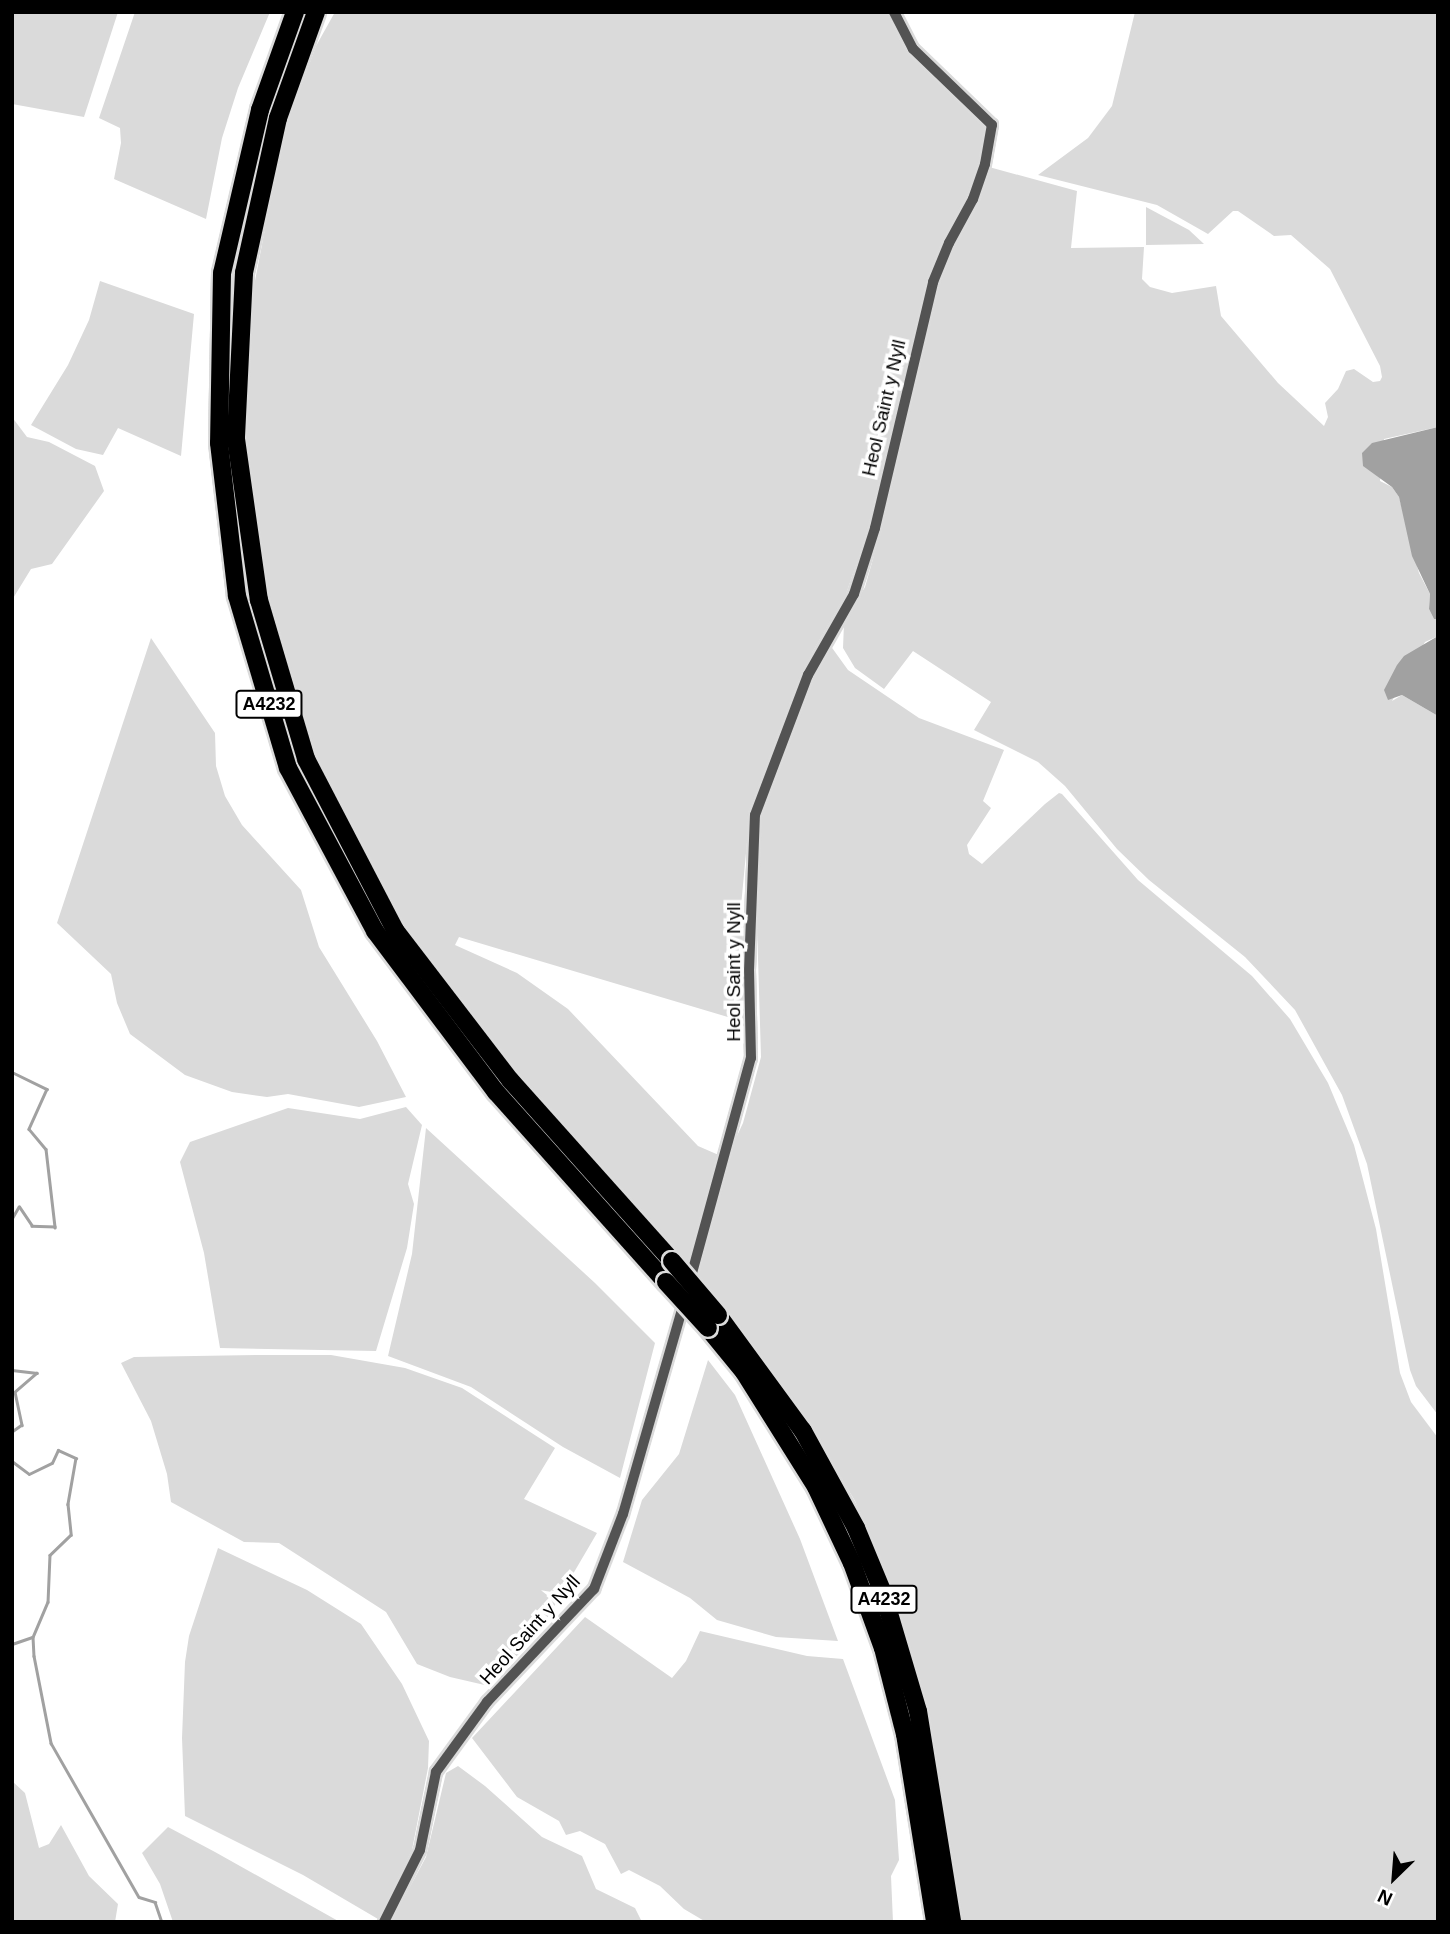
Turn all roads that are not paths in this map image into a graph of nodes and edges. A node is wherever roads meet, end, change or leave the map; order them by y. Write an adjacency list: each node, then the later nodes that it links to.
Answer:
1 (295, 12): 4 (highway, A4232, bridge)
2 (316, 12): 4 (highway, A4232, bridge)
3 (894, 12): 6 (street, Heol Saint y Nyll)
4 (713, 1321): 5 (highway, A4232); 9 (highway, A4232)
5 (920, 1817): 7 (highway); 8 (highway, A4232)
6 (384, 1922)
7 (925, 1922)
8 (934, 1922)
9 (952, 1922)

